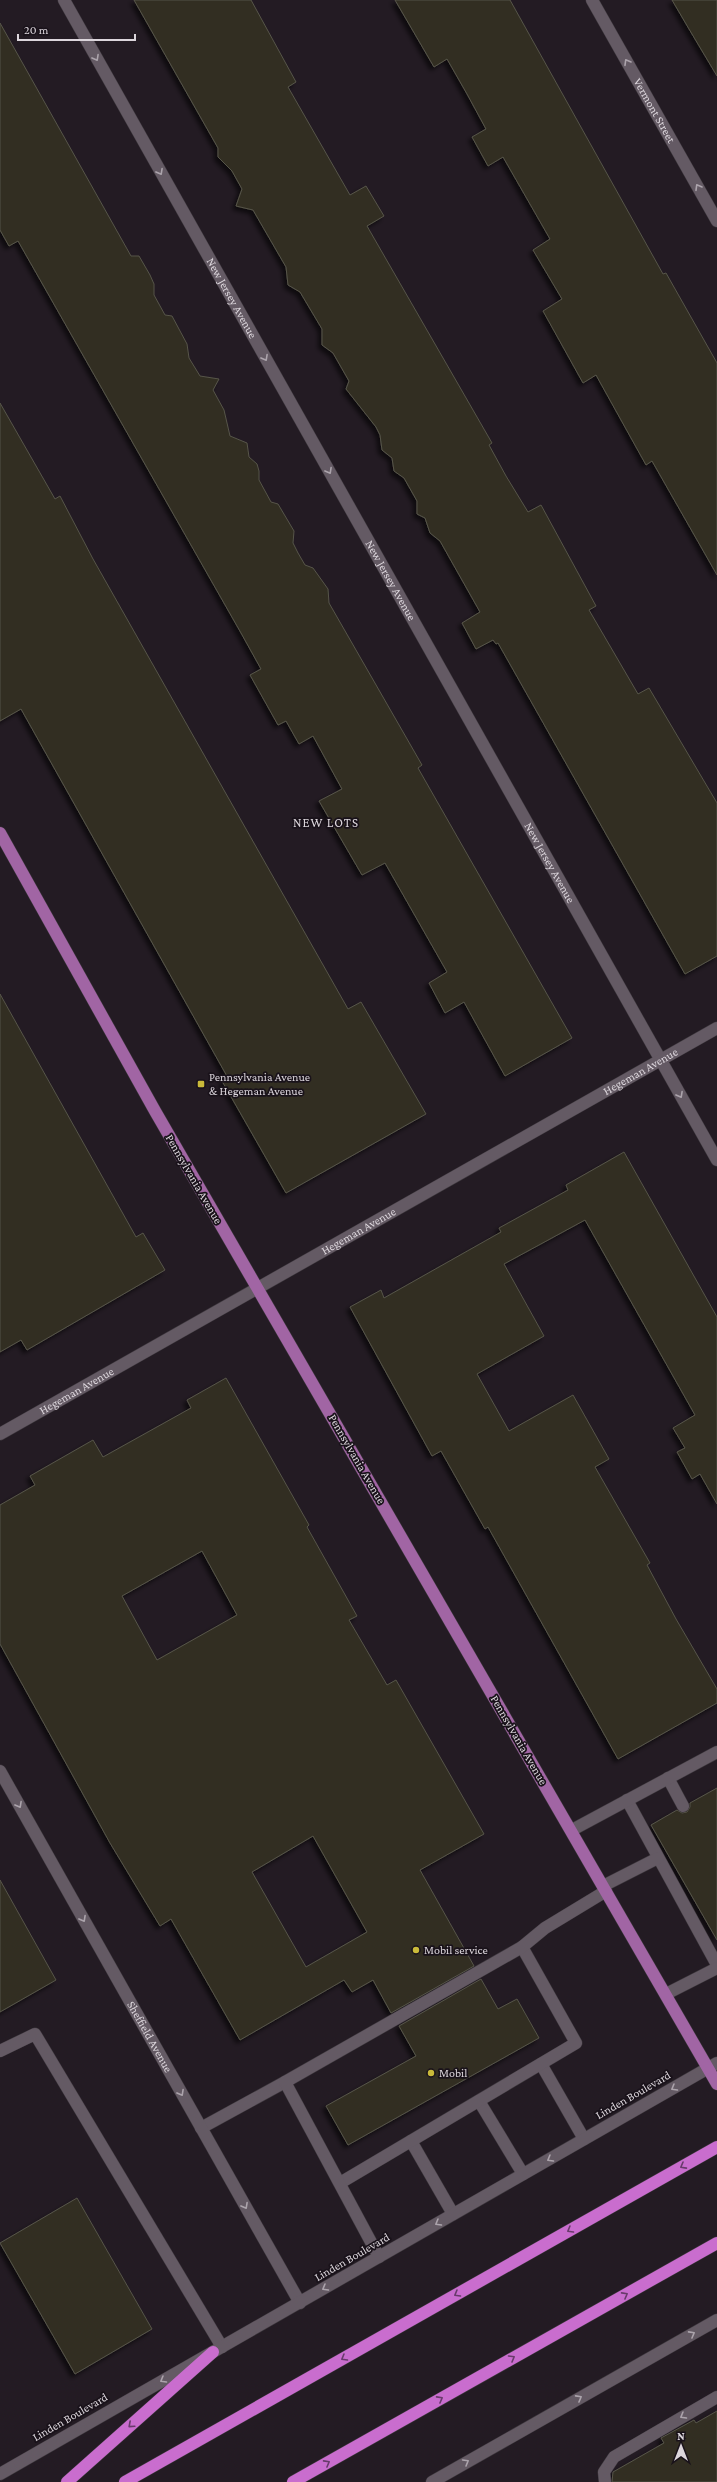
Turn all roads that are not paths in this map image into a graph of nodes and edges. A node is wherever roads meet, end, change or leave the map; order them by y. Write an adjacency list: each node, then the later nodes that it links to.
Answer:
1 (64, 0): 6 (street, New Jersey Avenue, one-way to 6)
2 (592, 0): 3 (street, Vermont Street, one-way to 2)
3 (717, 221)
4 (0, 833): 8 (main road, Pennsylvania Avenue)
5 (717, 1028): 6 (street, Hegeman Avenue)
6 (661, 1060): 7 (street, New Jersey Avenue, one-way to 7); 8 (street, Hegeman Avenue)
7 (717, 1160)
8 (258, 1288): 9 (street, Hegeman Avenue); 15 (main road, Pennsylvania Avenue)
9 (0, 1434)
10 (717, 1752): 12 (street)
11 (0, 1771): 27 (street, Sheffield Avenue, one-way to 27)
12 (668, 1778): 13 (street); 14 (street)
13 (627, 1800): 15 (street); 16 (street)
14 (683, 1806)
15 (572, 1830): 17 (main road, Pennsylvania Avenue)
16 (658, 1858): 17 (street); 19 (street)
17 (605, 1889): 18 (street); 20 (main road, Pennsylvania Avenue)
18 (522, 1947): 22 (street); 24 (street)
19 (717, 1966): 20 (street)
20 (666, 1994): 23 (main road, Pennsylvania Avenue)
21 (0, 2051): 38 (street)
22 (541, 2064): 26 (street); 28 (street)
23 (713, 2066): 25 (main road, Pennsylvania Avenue); 28 (street, Linden Boulevard, one-way to 28)
24 (284, 2082): 27 (street); 32 (street)
25 (717, 2084)
26 (479, 2101): 29 (street); 31 (street)
27 (201, 2128): 36 (street, Sheffield Avenue, one-way to 36)
28 (584, 2139): 31 (street, Linden Boulevard, one-way to 31)
29 (411, 2141): 32 (street); 33 (street)
30 (717, 2147): 42 (highway, one-way to 42)
31 (523, 2174): 33 (street, Linden Boulevard)
32 (340, 2183): 35 (street)
33 (453, 2214): 35 (street, Linden Boulevard, one-way to 35)
34 (717, 2243): 43 (highway, one-way to 34)
35 (379, 2257): 36 (street, Linden Boulevard, one-way to 36)
36 (300, 2302): 38 (street, Linden Boulevard)
37 (717, 2320): 44 (street, one-way to 37)
38 (217, 2349): 40 (street, Linden Boulevard, one-way to 40); 41 (highway, one-way to 41)
39 (717, 2397): 45 (street, one-way to 45)
40 (0, 2474)
41 (67, 2482)
42 (125, 2482)
43 (293, 2482)
44 (432, 2482)
45 (605, 2482)

